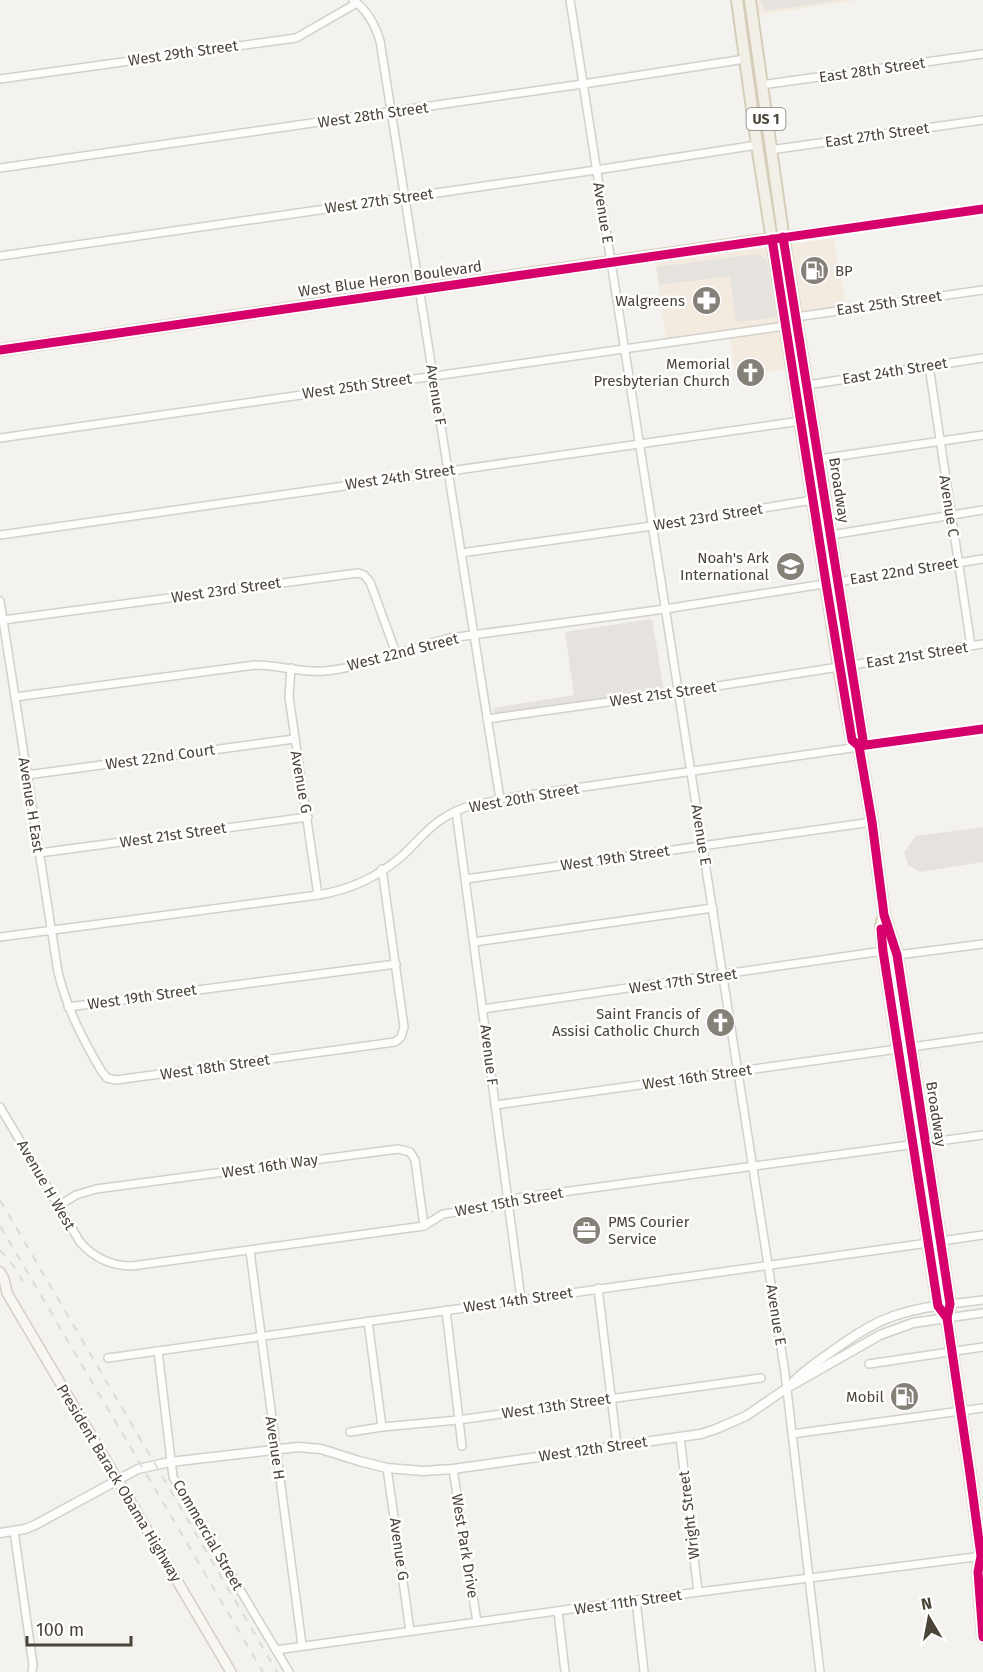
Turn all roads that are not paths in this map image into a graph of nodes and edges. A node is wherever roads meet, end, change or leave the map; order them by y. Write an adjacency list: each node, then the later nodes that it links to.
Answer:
1 (570, 0): 9 (street, Avenue E)
2 (737, 0): 5 (main road, Broadway / US 1)
3 (750, 0): 10 (main road, Broadway / US 1)
4 (355, 2): 8 (street, West 29th Street); 11 (street, Avenue F)
5 (740, 21): 7 (main road, Broadway / US 1); 10 (main road)
6 (983, 54): 10 (street, East 28th Street)
7 (745, 59): 9 (street, West 28th Street); 13 (main road, Broadway / US 1)
8 (0, 78)
9 (583, 84): 11 (street, West 28th Street); 16 (street, Avenue E)
10 (761, 85): 14 (main road, Broadway / US 1)
11 (391, 112): 15 (street, West 28th Street); 17 (street, Avenue F)
12 (983, 120): 14 (street, East 27th Street)
13 (758, 145): 16 (street, West 27th Street); 19 (main road, Broadway / US 1)
14 (770, 150): 19 (main road, Broadway / US 1)
15 (0, 168)
16 (596, 170): 17 (street, West 27th Street); 21 (street, Avenue E)
17 (405, 198): 20 (street, West 27th Street); 22 (street, Avenue F)
18 (983, 208): 19 (main road)
19 (778, 238): 21 (main road, West Blue Heron Boulevard); 24 (main road, Broadway / US 1); 25 (main road, Broadway / US 1)
20 (0, 256)
21 (611, 262): 22 (main road, West Blue Heron Boulevard); 26 (street, Avenue E)
22 (419, 290): 27 (main road, West Blue Heron Boulevard); 30 (street, Avenue F)
23 (983, 290): 24 (street, East 25th Street)
24 (796, 317): 31 (main road, Broadway / US 1)
25 (786, 326): 26 (street, West 25th Street); 32 (main road, Broadway / US 1)
26 (624, 349): 30 (street, West 25th Street); 36 (street, Avenue E)
27 (0, 350)
28 (983, 358): 29 (street, East 24th Street)
29 (929, 366): 31 (street, East 24th Street); 35 (street, Avenue C)
30 (432, 376): 34 (street, West 25th Street); 38 (street, Avenue F)
31 (807, 385): 37 (main road, Broadway / US 1)
32 (801, 421): 36 (street, West 24th Street); 39 (main road, Broadway / US 1)
33 (983, 435): 35 (street)
34 (0, 438)
35 (939, 442): 37 (street); 41 (street, Avenue C)
36 (639, 443): 38 (street, West 24th Street); 42 (street, Avenue E)
37 (819, 459): 44 (main road, Broadway / US 1)
38 (448, 470): 43 (street, West 24th Street); 45 (street, Avenue F)
39 (813, 500): 42 (street, West 23rd Street); 49 (main road, Broadway / US 1)
40 (983, 510): 41 (street)
41 (950, 515): 44 (street); 47 (street, Avenue C)
42 (652, 526): 45 (street, West 23rd Street); 51 (street, Avenue E)
43 (0, 535)
44 (831, 535): 48 (main road, Broadway / US 1)
45 (461, 553): 53 (street, Avenue F)
46 (983, 559): 47 (street, East 22nd Street)
47 (958, 563): 48 (street, East 22nd Street); 55 (street, Avenue C)
48 (838, 581): 49 (street, East 22nd Street); 57 (main road, Broadway / US 1)
49 (826, 583): 51 (street, West 22nd Street); 58 (main road, Broadway / US 1)
50 (0, 601): 52 (street, Avenue H East)
51 (666, 609): 53 (street, West 22nd Street); 60 (street, Avenue E)
52 (3, 620): 56 (street, West 23rd Street); 61 (street, Avenue H East)
53 (474, 635): 56 (street, West 22nd Street); 62 (street, Avenue F)
54 (983, 644): 55 (street, East 21st Street)
55 (971, 646): 57 (street, East 21st Street)
56 (396, 653): 59 (street, West 22nd Street)
57 (852, 665): 65 (main road, Broadway / US 1)
58 (839, 667): 60 (street, West 21st Street); 65 (main road, Broadway / US 1)
59 (291, 668): 61 (street, West 22nd Street); 64 (street, Avenue G)
60 (679, 692): 62 (street, West 21st Street); 66 (street, Avenue E)
61 (15, 697): 67 (street, Avenue H East)
62 (487, 719): 68 (street, Avenue F)
63 (983, 729): 65 (street, West 20th Street)
64 (294, 739): 67 (street, West 22nd Court); 70 (street, Avenue G)
65 (859, 746): 66 (street, West 20th Street); 71 (main road, Broadway / US 1)
66 (691, 772): 68 (street, West 20th Street); 72 (street, Avenue E)
67 (27, 775): 73 (street, Avenue H East)
68 (500, 799): 69 (street, West 20th Street)
69 (456, 811): 74 (street, West 20th Street); 75 (street, Avenue F)
70 (308, 817): 73 (street, West 21st Street); 76 (street, Avenue G)
71 (872, 822): 72 (street, West 19th Street); 78 (main road, Broadway / US 1)
72 (703, 846): 75 (street, West 19th Street); 77 (street, Avenue E)
73 (39, 853): 79 (street, Avenue H East)
74 (382, 870): 76 (street, West 20th Street); 85 (street)
75 (466, 879): 81 (street, Avenue F)
76 (318, 895): 79 (street, West 20th Street)
77 (713, 908): 81 (street); 86 (street, Avenue E)
78 (884, 915): 83 (main road, Broadway / US 1); 84 (main road, Broadway / US 1)
79 (51, 930): 80 (street, West 20th Street); 87 (street, Avenue H East)
80 (0, 937)
81 (474, 942): 88 (street, Avenue F)
82 (983, 944): 84 (street)
83 (884, 951): 86 (street, West 17th Street); 91 (main road, Broadway / US 1)
84 (897, 955): 90 (main road, Broadway / US 1)
85 (396, 964): 87 (street, West 19th Street); 87 (street, West 18th Street)
86 (723, 975): 88 (street, West 17th Street); 92 (street, Avenue E)
87 (68, 1007)
88 (483, 1009): 93 (street, Avenue F)
89 (983, 1037): 90 (street)
90 (910, 1047): 96 (main road, Broadway / US 1)
91 (898, 1049): 92 (street, West 16th Street); 97 (main road, Broadway / US 1)
92 (738, 1071): 93 (street, West 16th Street); 98 (street, Avenue E)
93 (495, 1105): 99 (street, Avenue F)
94 (0, 1107): 100 (street, Avenue H West)
95 (983, 1136): 96 (street, West 15th Street)
96 (926, 1143): 97 (street, West 15th Street); 103 (main road, Broadway / US 1)
97 (914, 1145): 98 (street, West 15th Street); 104 (main road, Broadway / US 1)
98 (753, 1167): 99 (street, West 15th Street); 107 (street, Avenue E)
99 (509, 1202): 101 (street, West 15th Street); 111 (street, Avenue F)
100 (58, 1206): 101 (street, West 16th Way); 106 (street, Avenue H West)
101 (424, 1226): 105 (street, West 15th Street)
102 (983, 1235): 103 (street)
103 (940, 1241): 113 (main road, Broadway / US 1)
104 (928, 1243): 107 (street, West 14th Street); 114 (main road, Broadway / US 1)
105 (250, 1251): 106 (street, West 15th Street); 119 (street, Avenue H)
106 (97, 1257)
107 (768, 1264): 109 (street, West 14th Street); 126 (street, Avenue E)
108 (0, 1272): 110 (main road, President Barack Obama Highway)
109 (598, 1288): 111 (street, West 14th Street); 127 (street)
110 (2, 1292): 141 (main road, President Barack Obama Highway)
111 (521, 1299): 115 (street, West 14th Street)
112 (983, 1300): 113 (street)
113 (950, 1304): 114 (street, West 12th Street); 117 (main road, Broadway / US 1)
114 (938, 1306): 117 (main road, Broadway / US 1); 126 (street, West 12th Street)
115 (446, 1310): 118 (street, West 14th Street); 130 (street)
116 (983, 1313): 117 (street)
117 (947, 1318): 122 (main road, Broadway / US 1); 126 (street, West 12th Street)
118 (368, 1321): 119 (street, West 14th Street); 131 (street)
119 (260, 1336): 121 (street, West 14th Street); 137 (street, Avenue H)
120 (983, 1347): 122 (street)
121 (158, 1351): 123 (street, West 14th Street); 138 (street, Commercial Street)
122 (952, 1352): 124 (street); 129 (main road, Broadway / US 1)
123 (108, 1358)
124 (869, 1364)
125 (761, 1378): 127 (street, West 13th Street)
126 (787, 1388): 133 (street, Avenue E); 134 (street, West 12th Street)
127 (611, 1398): 130 (street, West 13th Street); 136 (street)
128 (983, 1408): 129 (street)
129 (961, 1411): 133 (street); 144 (main road, Broadway / US 1)
130 (458, 1420): 131 (street, West 13th Street); 135 (street)
131 (382, 1427): 132 (street, West 13th Street)
132 (350, 1432)
133 (792, 1434): 145 (street, Avenue E)
134 (680, 1437): 136 (street, West 12th Street); 146 (street, Wright Street)
135 (462, 1446)
136 (617, 1446): 140 (street, West 12th Street)
137 (275, 1448): 138 (street); 139 (street); 152 (street, Avenue H)
138 (170, 1462): 141 (street); 153 (street, Commercial Street)
139 (387, 1468): 140 (street, West 12th Street); 150 (street, Avenue G)
140 (453, 1469): 149 (street, West Park Drive)
141 (118, 1480): 142 (street); 155 (main road, President Barack Obama Highway)
142 (14, 1530): 143 (street); 154 (street)
143 (0, 1533)
144 (982, 1558): 145 (street, West 11th Street); 151 (main road, Broadway / US 1)
145 (810, 1578): 146 (street, West 11th Street); 159 (street, Avenue E)
146 (698, 1593): 147 (street, West 11th Street)
147 (636, 1600): 148 (street, West 11th Street); 158 (street)
148 (558, 1611): 149 (street, West 11th Street); 157 (street)
149 (477, 1622): 150 (street, West 11th Street)
150 (410, 1631): 152 (street, West 11th Street)
151 (983, 1637)
152 (302, 1645): 153 (street, West 11th Street)
153 (276, 1650): 156 (street, Commercial Street)
154 (32, 1672)
155 (231, 1672)
156 (289, 1672)
157 (565, 1672)
158 (644, 1672)
159 (820, 1672)

